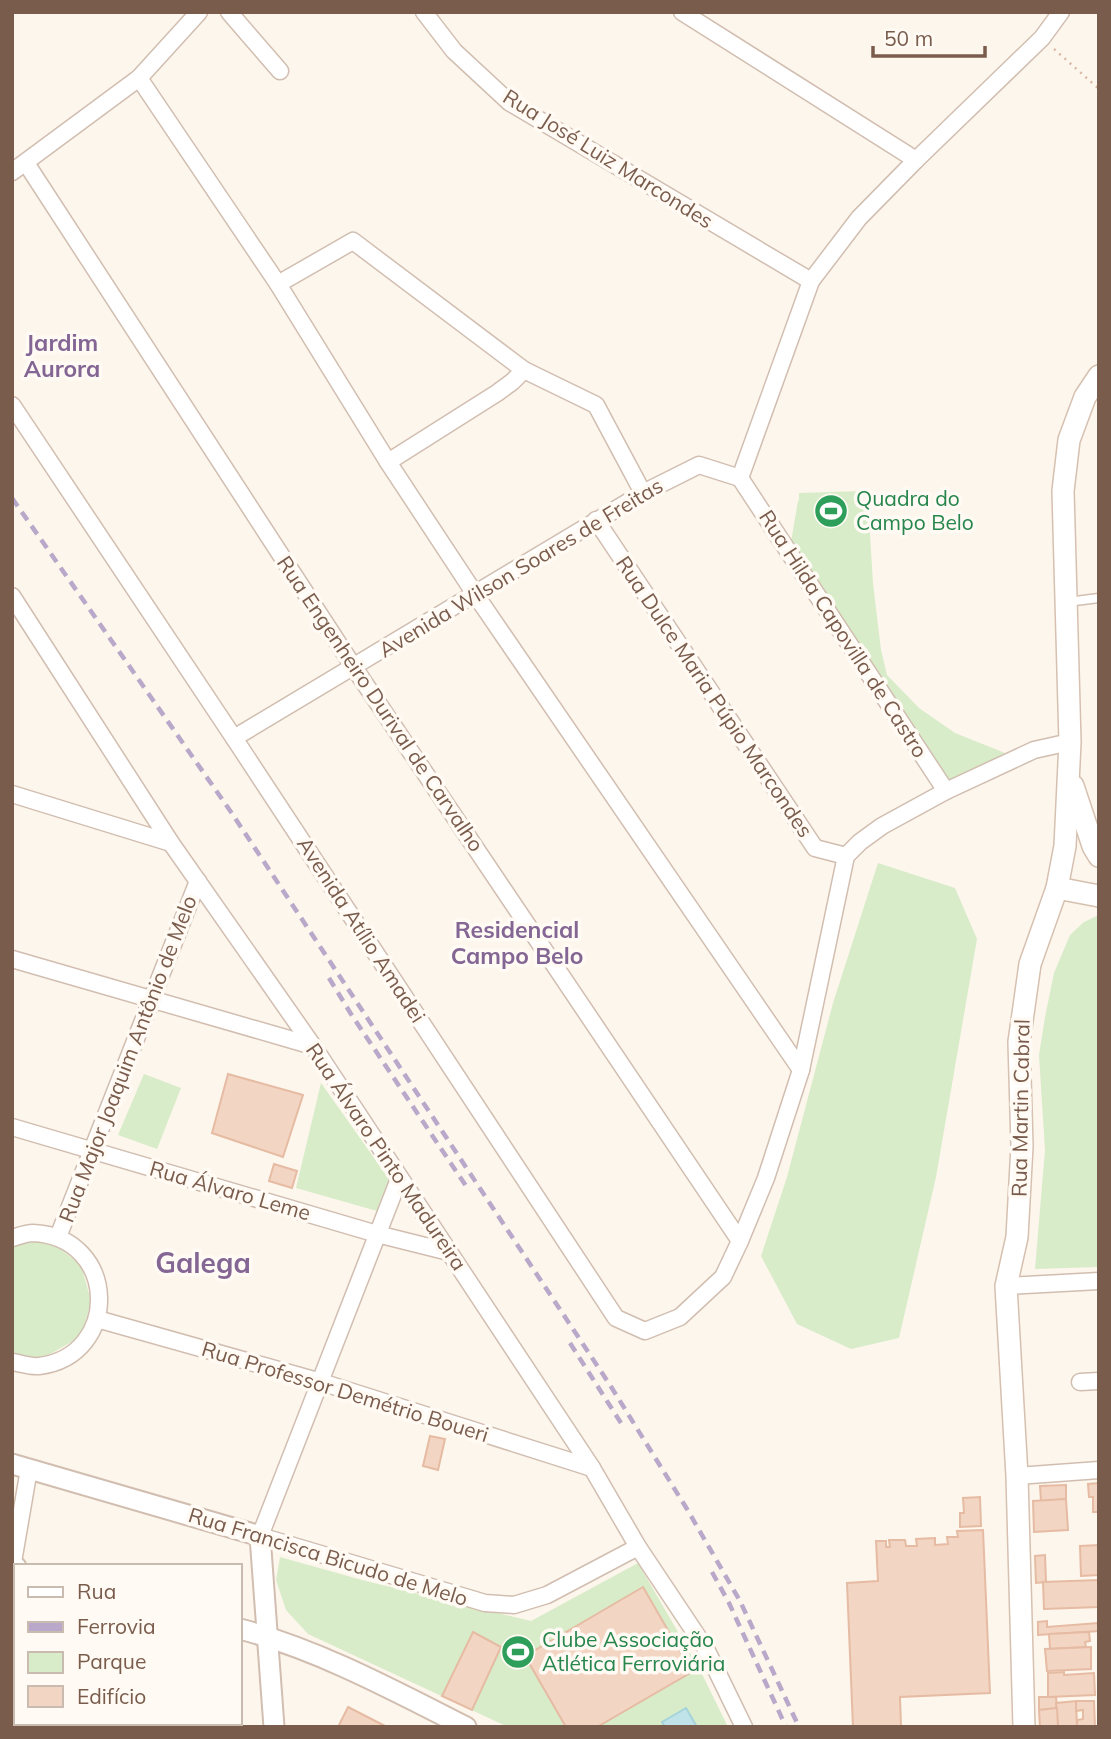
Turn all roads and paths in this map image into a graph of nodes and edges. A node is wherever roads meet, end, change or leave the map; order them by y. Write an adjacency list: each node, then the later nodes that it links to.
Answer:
1 (199, 12): 8 (street)
2 (229, 12): 7 (street)
3 (424, 12): 12 (street, Rua José Luiz Marcondes)
4 (682, 12): 10 (street)
5 (1061, 12): 6 (street)
6 (1042, 38): 9 (path); 10 (street)
7 (281, 71)
8 (139, 78): 11 (street); 13 (street)
9 (1099, 89)
10 (916, 160): 12 (street)
11 (19, 168): 25 (street, Rua Engenheiro Durival de Carvalho)
12 (811, 281): 18 (street)
13 (278, 285): 14 (street); 17 (street)
14 (524, 370): 17 (street); 19 (street)
15 (1099, 376): 24 (main road, Rua Martin Cabral)
16 (12, 405): 26 (street, Avenida Atílio Amadei)
17 (388, 461): 21 (street)
18 (740, 478): 19 (street, Avenida Wilson Soares de Freitas); 29 (street, Rua Hilda Capovilla de Castro)
19 (643, 493): 20 (street, Avenida Wilson Soares de Freitas)
20 (596, 520): 21 (street, Avenida Wilson Soares de Freitas); 34 (street, Rua Dulce Maria Púpio Marcondes)
21 (475, 594): 25 (street, Avenida Wilson Soares de Freitas); 41 (street)
22 (12, 596): 31 (street, Rua Álvaro Pinto Madureira)
23 (1099, 598): 24 (lane)
24 (1066, 602): 27 (main road, Rua Martin Cabral)
25 (353, 666): 26 (street, Avenida Wilson Soares de Freitas); 48 (street, Rua Engenheiro Durival de Carvalho)
26 (234, 738): 48 (street, Avenida Atílio Amadei)
27 (1070, 742): 28 (main road, Rua Martin Cabral); 29 (street)
28 (1069, 775): 32 (main road, Rua Martin Cabral); 33 (main road)
29 (946, 790): 34 (street)
30 (12, 794): 31 (street)
31 (171, 843): 35 (street, Rua Álvaro Pinto Madureira)
32 (1066, 846): 33 (main road); 36 (main road, Rua Martin Cabral)
33 (1096, 851)
34 (846, 856): 41 (street, Avenida Atílio Amadei)
35 (198, 881): 39 (street, Rua Major Joaquim Antônio de Melo); 40 (street, Rua Álvaro Pinto Madureira)
36 (1057, 888): 37 (main road); 51 (main road, Rua Martin Cabral)
37 (1096, 892)
38 (12, 959): 39 (street)
39 (152, 999): 40 (street); 43 (street, Rua Major Joaquim Antônio de Melo)
40 (313, 1046): 44 (street, Rua Álvaro Pinto Madureira)
41 (801, 1070): 48 (street, Avenida Atílio Amadei)
42 (12, 1127): 43 (street, Rua Álvaro Leme)
43 (92, 1151): 45 (street, Rua Álvaro Leme); 46 (street, Rua Major Joaquim Antônio de Melo)
44 (399, 1179): 45 (street); 49 (street, Rua Álvaro Pinto Madureira)
45 (377, 1234): 49 (street, Rua Álvaro Leme); 55 (street)
46 (58, 1237): 47 (street); 52 (street)
47 (12, 1238)
48 (740, 1241)
49 (449, 1252): 58 (street, Rua Álvaro Pinto Madureira)
50 (1099, 1280): 51 (street)
51 (1006, 1286): 60 (main road, Rua Martin Cabral)
52 (97, 1319): 53 (street); 55 (street, Rua Professor Demétrio Boueri)
53 (12, 1362)
54 (1099, 1381): 56 (street)
55 (321, 1382): 58 (street, Rua Professor Demétrio Boueri); 61 (street)
56 (1080, 1382)
57 (21, 1466): 61 (street, Rua Francisca Bicudo de Melo); 63 (street)
58 (592, 1468): 62 (street, Rua Álvaro Pinto Madureira)
59 (1099, 1470): 60 (street)
60 (1017, 1476): 69 (main road, Rua Martin Cabral)
61 (260, 1536): 62 (street, Rua Francisca Bicudo de Melo); 65 (street)
62 (638, 1547): 68 (street, Rua Álvaro Pinto Madureira)
63 (13, 1567)
64 (242, 1630): 65 (street)
65 (266, 1636): 66 (street); 67 (street)
66 (274, 1727)
67 (466, 1727)
68 (744, 1727)
69 (1024, 1727)

